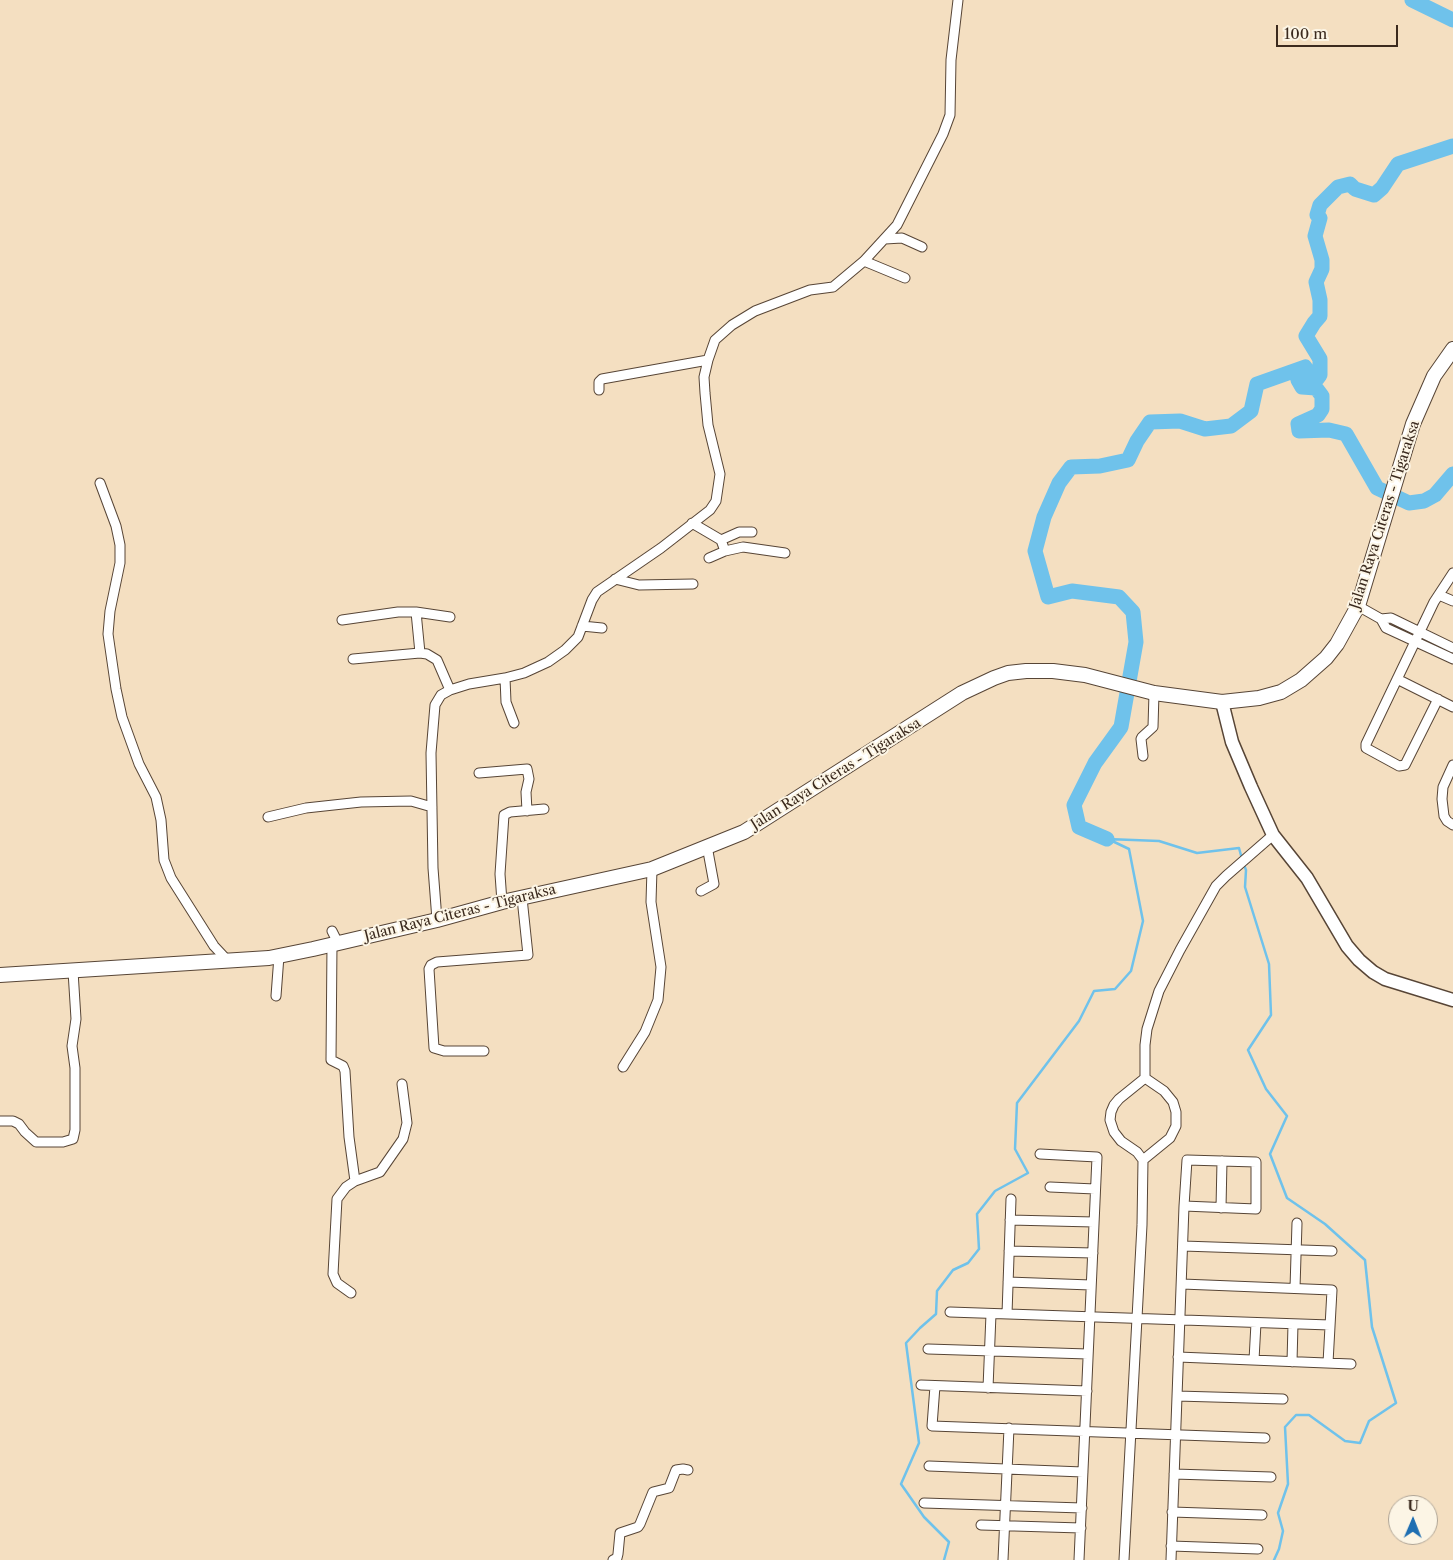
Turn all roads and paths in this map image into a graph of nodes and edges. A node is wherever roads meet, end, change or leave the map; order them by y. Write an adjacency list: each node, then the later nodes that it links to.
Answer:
1 (958, 0): 2 (street)
2 (885, 239): 3 (street); 4 (street)
3 (922, 247)
4 (864, 261): 5 (street); 7 (street)
5 (905, 278)
6 (1453, 349): 21 (main road, Jalan Raya Citeras - Tigaraksa)
7 (708, 360): 8 (street); 10 (street)
8 (599, 390)
9 (100, 483): 59 (street)
10 (692, 523): 12 (street); 17 (street)
11 (752, 532): 12 (street)
12 (721, 540): 13 (street)
13 (725, 551): 14 (street); 15 (street)
14 (784, 554)
15 (710, 558)
16 (1453, 573): 19 (street)
17 (615, 579): 18 (street); 26 (street)
18 (693, 584)
19 (1439, 595): 20 (street); 28 (street)
20 (1453, 601)
21 (1358, 606): 24 (street); 39 (main road, Jalan Raya Citeras - Tigaraksa)
22 (416, 612): 23 (street); 25 (street); 31 (street)
23 (450, 617)
24 (1381, 619): 28 (street); 29 (street)
25 (342, 620)
26 (582, 626): 27 (street); 34 (street)
27 (602, 628)
28 (1420, 632): 29 (street); 30 (street)
29 (1415, 642): 33 (street); 35 (street)
30 (1453, 648)
31 (420, 653): 32 (street); 36 (street)
32 (353, 659)
33 (1453, 659)
34 (505, 678): 36 (street); 41 (street)
35 (1397, 679): 38 (street); 38 (street)
36 (450, 690): 45 (street)
37 (1150, 692): 39 (main road, Jalan Raya Citeras - Tigaraksa); 42 (street); 51 (main road, Jalan Raya Citeras - Tigaraksa)
38 (1438, 699): 40 (street)
39 (1222, 702): 50 (street)
40 (1453, 707)
41 (514, 723)
42 (1143, 756)
43 (1453, 765): 49 (street)
44 (479, 773): 47 (street)
45 (432, 807): 48 (street); 56 (street)
46 (544, 809): 47 (street)
47 (527, 811): 55 (street)
48 (268, 817)
49 (1453, 825)
50 (1273, 835): 63 (street); 66 (street)
51 (707, 846): 52 (main road, Jalan Raya Citeras - Tigaraksa); 53 (street)
52 (652, 869): 54 (main road, Jalan Raya Citeras - Tigaraksa); 65 (street)
53 (701, 891)
54 (522, 898): 55 (main road, Jalan Raya Citeras - Tigaraksa); 64 (street)
55 (502, 902): 56 (main road, Jalan Raya Citeras - Tigaraksa)
56 (436, 920): 57 (main road, Jalan Raya Citeras - Tigaraksa)
57 (334, 939): 58 (main road, Jalan Raya Citeras - Tigaraksa); 72 (street)
58 (280, 956): 59 (main road, Jalan Raya Citeras - Tigaraksa); 62 (street)
59 (228, 961): 60 (main road, Jalan Raya Citeras - Tigaraksa)
60 (73, 971): 61 (main road, Jalan Raya Citeras - Tigaraksa); 68 (street)
61 (0, 975)
62 (276, 996)
63 (1453, 1000)
64 (484, 1051)
65 (623, 1067)
66 (1145, 1078): 70 (street); 70 (street)
67 (402, 1084): 72 (street)
68 (0, 1121)
69 (1040, 1154): 74 (street)
70 (1144, 1160): 95 (street)
71 (1222, 1161): 76 (street); 77 (street); 77 (street)
72 (355, 1181): 90 (street)
73 (1050, 1187): 74 (street)
74 (1096, 1189): 79 (street)
75 (1011, 1199): 78 (street)
76 (1184, 1206): 77 (street); 81 (street)
77 (1221, 1208)
78 (1010, 1220): 79 (street); 83 (street)
79 (1094, 1222): 85 (street)
80 (1297, 1224): 82 (street)
81 (1183, 1246): 82 (street); 87 (street)
82 (1296, 1250): 84 (street); 89 (street)
83 (1009, 1251): 85 (street); 86 (street)
84 (1332, 1251)
85 (1093, 1253): 88 (street)
86 (1008, 1282): 88 (street); 93 (street)
87 (1182, 1284): 89 (street); 96 (street)
88 (1091, 1285): 94 (street)
89 (1295, 1288): 99 (street)
90 (351, 1293)
91 (950, 1312): 92 (street)
92 (991, 1314): 93 (street); 101 (street)
93 (1006, 1314): 94 (street)
94 (1090, 1317): 95 (street); 102 (street)
95 (1137, 1319): 96 (street); 116 (street)
96 (1180, 1320): 97 (street); 103 (street)
97 (1256, 1323): 98 (street); 104 (street)
98 (1293, 1324): 99 (street); 105 (street)
99 (1330, 1325): 106 (street)
100 (928, 1349): 101 (street)
101 (990, 1351): 102 (street); 110 (street)
102 (1088, 1354): 111 (street)
103 (1178, 1357): 104 (street); 112 (street)
104 (1254, 1360): 105 (street)
105 (1292, 1362): 106 (street)
106 (1328, 1363): 107 (street)
107 (1351, 1364)
108 (922, 1385): 109 (street)
109 (935, 1386): 110 (street); 114 (street)
110 (988, 1388): 111 (street)
111 (1087, 1391): 115 (street)
112 (1177, 1396): 113 (street); 117 (street)
113 (1283, 1400)
114 (1009, 1428): 115 (street); 120 (street)
115 (1085, 1431): 116 (street); 122 (street)
116 (1132, 1432): 117 (street); 138 (street)
117 (1176, 1434): 118 (street); 123 (street)
118 (1265, 1438)
119 (929, 1466): 120 (street)
120 (1007, 1469): 122 (street); 126 (street)
121 (688, 1470): 135 (street)
122 (1083, 1472): 127 (street)
123 (1174, 1474): 124 (street); 128 (street)
124 (1271, 1477)
125 (924, 1503): 126 (street)
126 (1005, 1505): 127 (street); 131 (street)
127 (1082, 1508): 132 (street)
128 (1172, 1512): 129 (street); 133 (street)
129 (1262, 1515)
130 (981, 1525): 131 (street)
131 (1004, 1526): 132 (street); 136 (street)
132 (1081, 1528): 137 (street)
133 (1171, 1546): 134 (street); 139 (street)
134 (1258, 1549)
135 (613, 1560)
136 (1003, 1560)
137 (1079, 1560)
138 (1124, 1560)
139 (1170, 1560)

